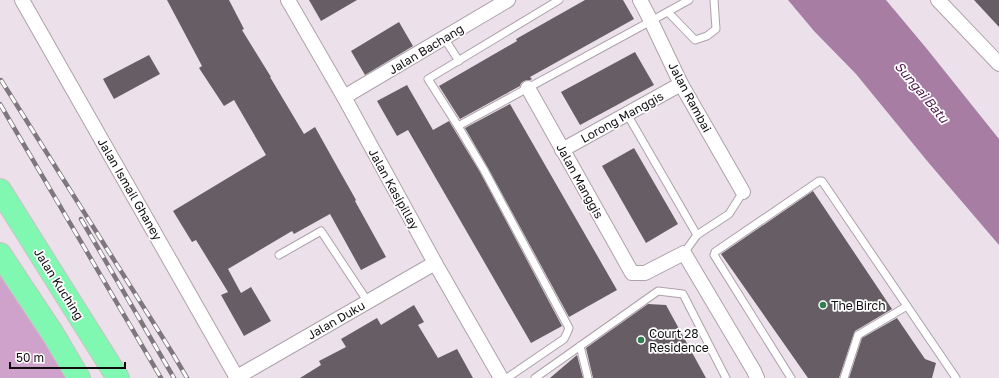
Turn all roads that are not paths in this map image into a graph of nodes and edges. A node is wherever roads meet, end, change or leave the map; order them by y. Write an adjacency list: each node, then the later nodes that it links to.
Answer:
1 (22, 0): 32 (street, Jalan Ismail Ghaney)
2 (288, 0): 16 (street, Jalan Kasipillay)
3 (559, 0): 12 (lane)
4 (640, 0): 10 (street, Jalan Rambai)
5 (689, 0): 9 (lane)
6 (714, 0): 9 (lane)
7 (938, 0): 13 (street)
8 (502, 1): 11 (street, Jalan Bachang)
9 (668, 12): 10 (lane)
10 (651, 21): 14 (street, Jalan Rambai); 15 (lane)
11 (444, 38): 12 (lane); 16 (street, Jalan Bachang)
12 (459, 61): 18 (lane)
13 (999, 64)
14 (681, 84): 17 (street, Lorong Manggis); 21 (street, Jalan Rambai)
15 (528, 88): 18 (lane); 19 (street, Jalan Manggis)
16 (344, 97): 26 (street, Jalan Kasipillay)
17 (627, 114): 19 (street, Lorong Manggis); 22 (lane)
18 (458, 126): 34 (lane)
19 (562, 150): 23 (street, Jalan Manggis)
20 (0, 190): 31 (highway, Jalan Kuching)
21 (743, 192): 22 (lane)
22 (697, 235): 23 (lane)
23 (684, 253): 38 (street)
24 (0, 254): 30 (highway)
25 (278, 255): 27 (lane)
26 (435, 263): 27 (street, Jalan Duku); 33 (street, Jalan Kasipillay)
27 (368, 302): 32 (street, Jalan Duku)
28 (907, 306): 39 (lane); 40 (lane); 41 (lane)
29 (580, 346): 35 (lane); 36 (lane); 37 (lane)
30 (79, 378)
31 (118, 378)
32 (237, 378)
33 (501, 378)
34 (507, 378)
35 (535, 378)
36 (588, 378)
37 (726, 378)
38 (757, 378)
39 (791, 378)
40 (844, 378)
41 (956, 378)

